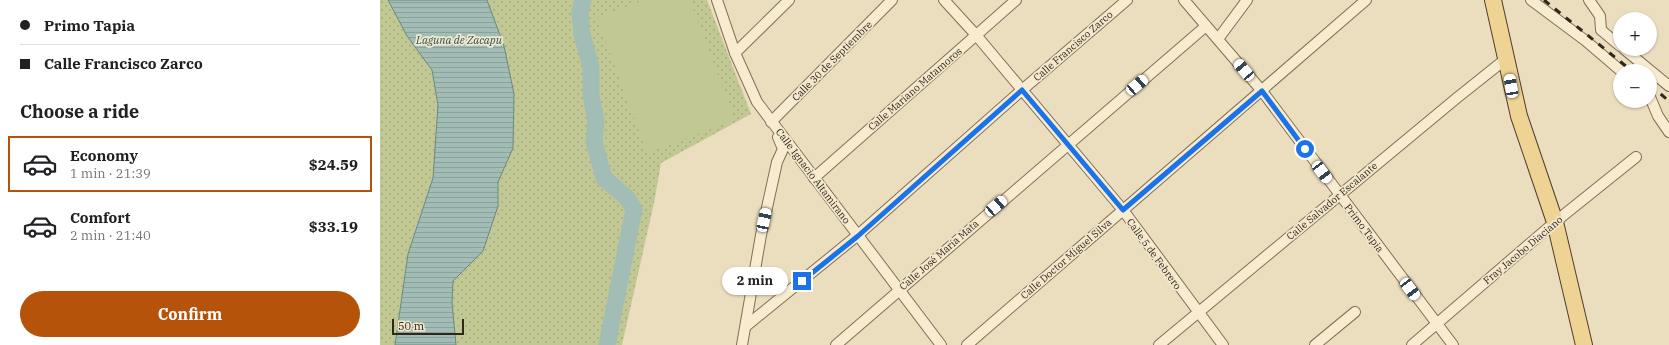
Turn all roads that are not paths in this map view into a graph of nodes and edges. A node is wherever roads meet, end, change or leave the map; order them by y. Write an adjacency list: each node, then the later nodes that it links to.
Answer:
1 (717, 0): 17 (street)
2 (789, 0): 17 (street)
3 (892, 0): 25 (street, Calle 30 de Septiembre)
4 (944, 0): 14 (street, Calle 5 de Febrero)
5 (1016, 0): 14 (street, Calle Mariano Matamoros)
6 (1127, 0): 22 (street, Calle Francisco Zarco)
7 (1184, 0): 13 (street, Primo Tapia)
8 (1247, 0): 15 (street)
9 (1366, 0): 23 (street, Calle Doctor Miguel Silva)
10 (1492, 0): 19 (main road)
11 (1531, 0): 20 (street)
12 (1589, 0): 16 (street)
13 (1206, 26): 15 (street, Primo Tapia); 27 (street, Calle José María Mata)
14 (976, 35): 22 (street, Calle 5 de Febrero); 31 (street, Calle Mariano Matamoros)
15 (1218, 39): 23 (street, Primo Tapia)
16 (1613, 40)
17 (735, 53): 25 (street)
18 (1633, 56): 21 (street)
19 (1507, 58): 32 (street, Calle Salvador Escalante); 34 (main road)
20 (1613, 64)
21 (1669, 86)
22 (1022, 90): 27 (street, Calle 5 de Febrero); 35 (street, Calle Francisco Zarco)
23 (1262, 91): 32 (street, Primo Tapia); 33 (street, Calle Doctor Miguel Silva)
24 (1655, 108): 26 (street)
25 (771, 122): 28 (street); 29 (street, Calle Ignacio Altamirano)
26 (1669, 132)
27 (1068, 145): 33 (street, Calle 5 de Febrero); 36 (street, Calle José María Mata)
28 (783, 149): 29 (street); 40 (street)
29 (795, 153): 31 (street, Calle Ignacio Altamirano)
30 (1636, 157): 34 (street, Fray Jacobo Diaciano)
31 (814, 178): 35 (street, Calle Ignacio Altamirano)
32 (1339, 195): 38 (street, Calle Salvador Escalante); 39 (street, Primo Tapia)
33 (1123, 210): 38 (street, Calle 5 de Febrero); 44 (street, Calle Doctor Miguel Silva)
34 (1555, 222): 39 (street, Fray Jacobo Diaciano); 50 (main road)
35 (858, 236): 36 (street, Calle Ignacio Altamirano); 40 (street, Calle Francisco Zarco)
36 (900, 289): 42 (street, Calle José María Mata); 43 (street, Calle Ignacio Altamirano)
37 (1354, 312): 47 (street)
38 (1198, 313): 45 (street, Calle Salvador Escalante); 46 (street, Calle 5 de Febrero)
39 (1437, 324): 48 (street, Fray Jacobo Diaciano); 49 (street, Primo Tapia)
40 (746, 326): 41 (street)
41 (742, 345)
42 (836, 345)
43 (941, 345)
44 (967, 345)
45 (1159, 345)
46 (1222, 345)
47 (1315, 345)
48 (1412, 345)
49 (1453, 345)
50 (1584, 345)

